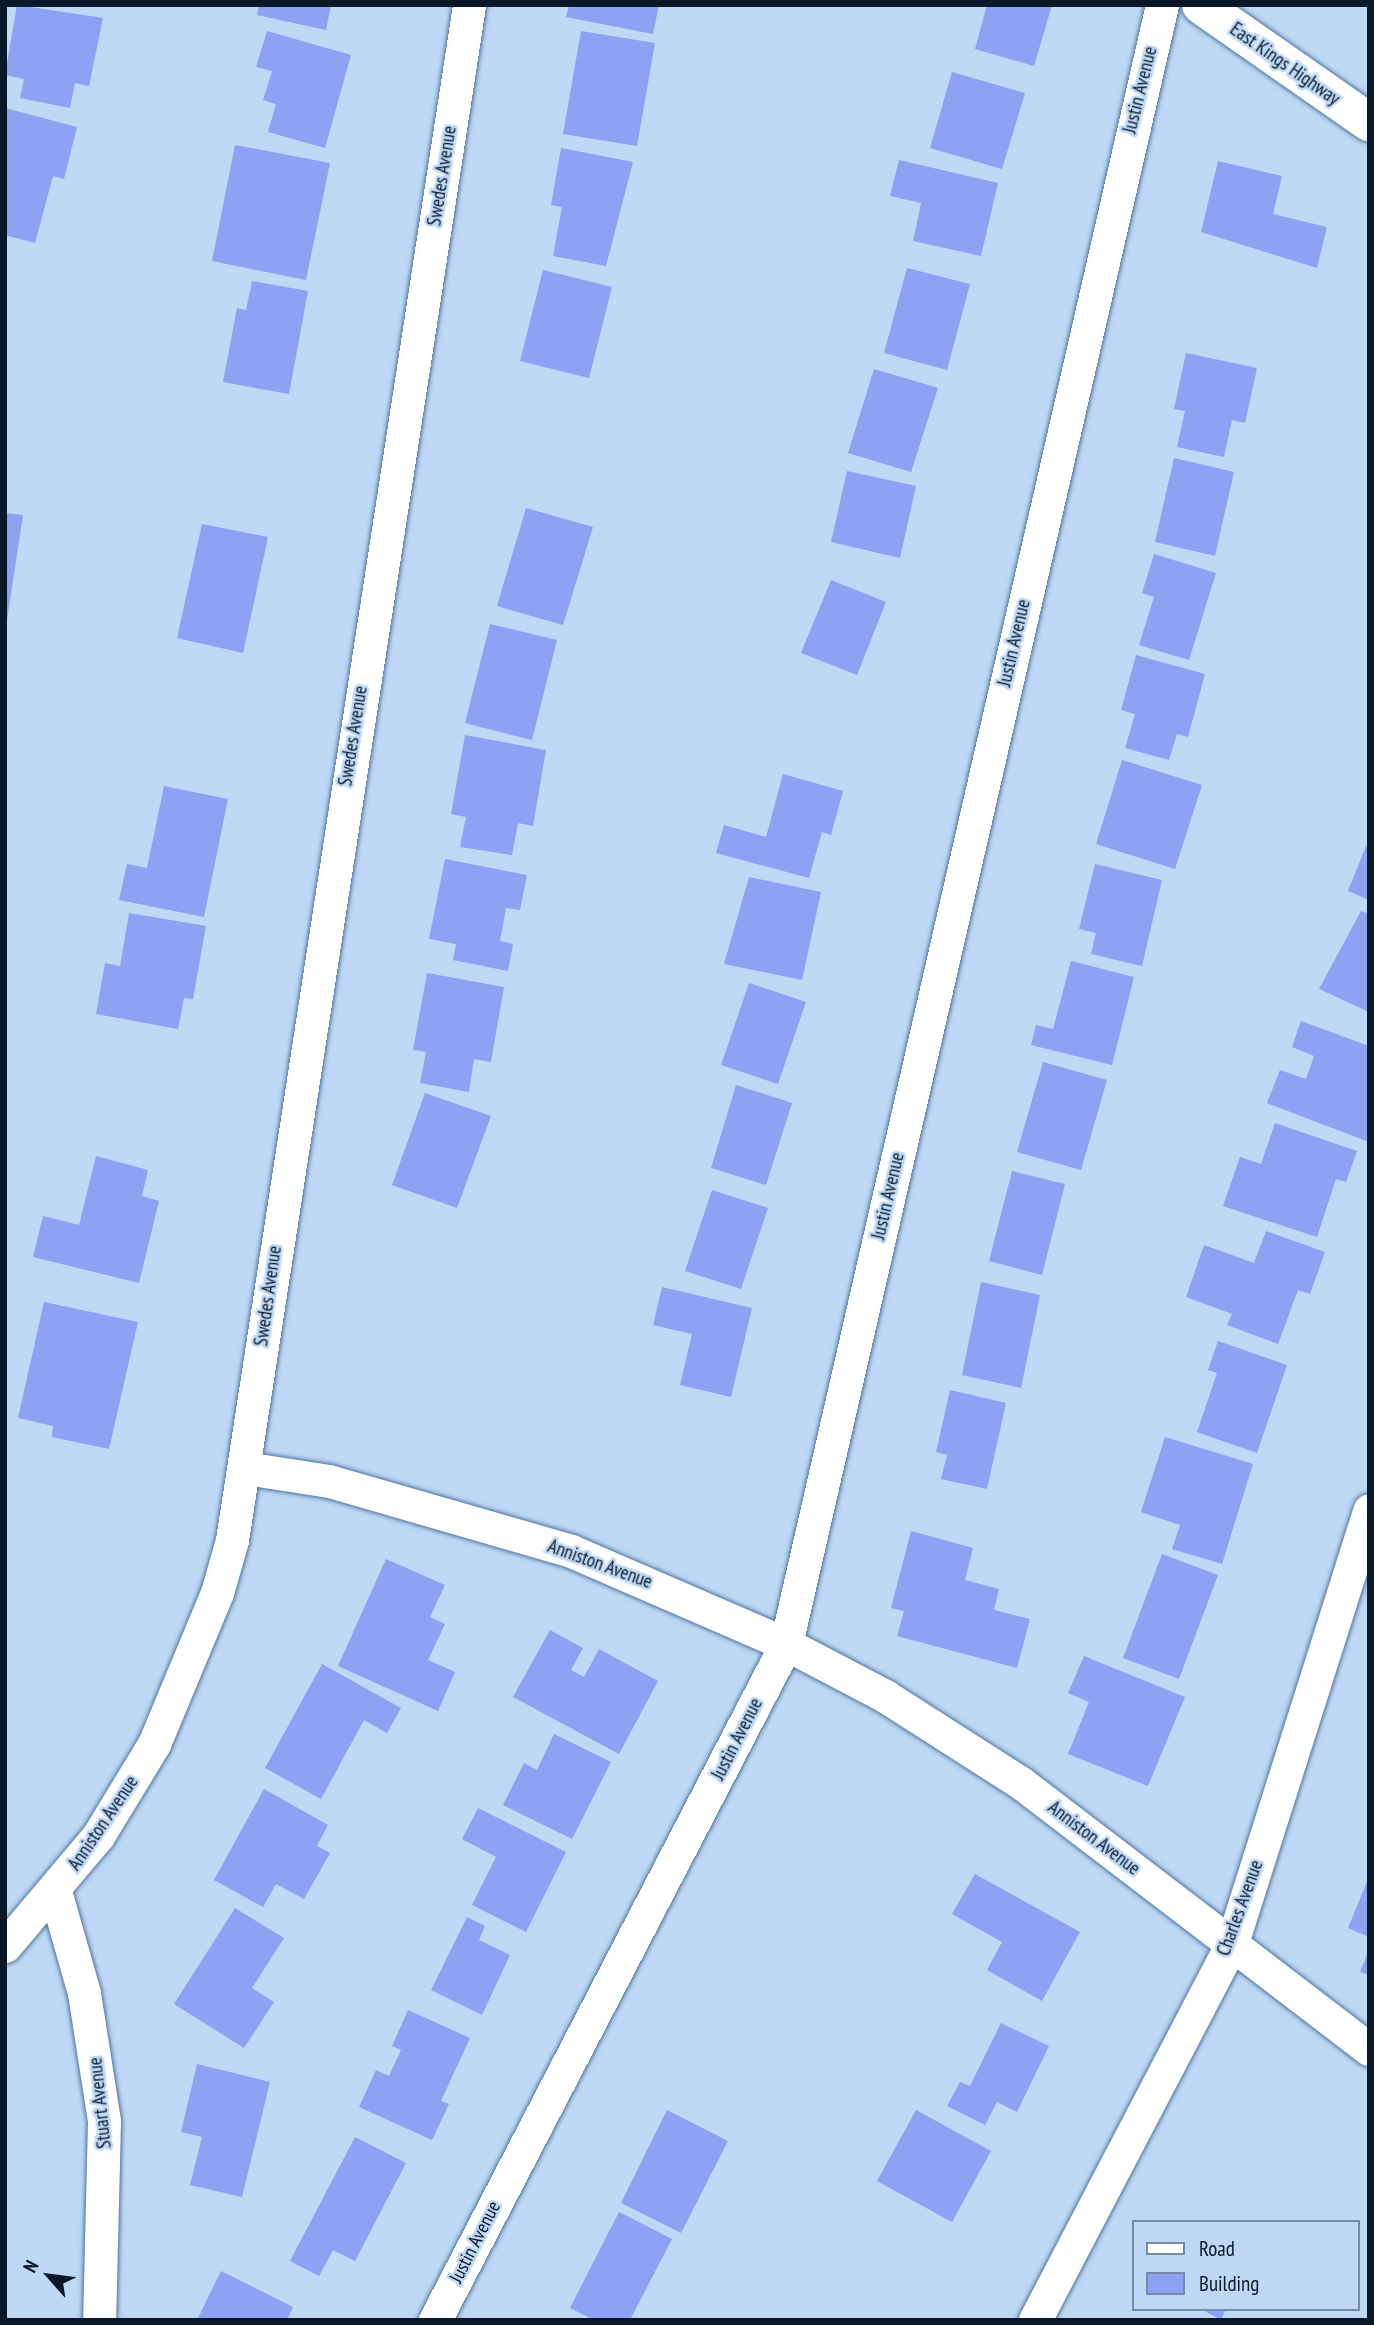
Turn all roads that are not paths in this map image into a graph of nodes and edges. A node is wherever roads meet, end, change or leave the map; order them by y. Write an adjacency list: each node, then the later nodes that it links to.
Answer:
1 (469, 5): 5 (street, Swedes Avenue)
2 (1162, 5): 7 (street, Justin Avenue)
3 (1201, 5): 4 (main road, East Kings Highway)
4 (1369, 122)
5 (245, 1468): 7 (street, Anniston Avenue); 8 (street, Anniston Avenue)
6 (1369, 1510): 9 (street, Charles Avenue)
7 (786, 1644): 9 (street, Anniston Avenue); 13 (street, Justin Avenue)
8 (55, 1891): 10 (street, Anniston Avenue); 12 (street, Stuart Avenue)
9 (1232, 1943): 11 (street, Anniston Avenue); 14 (street, Charles Avenue)
10 (5, 1946)
11 (1369, 2049)
12 (99, 2320)
13 (435, 2320)
14 (1035, 2320)

